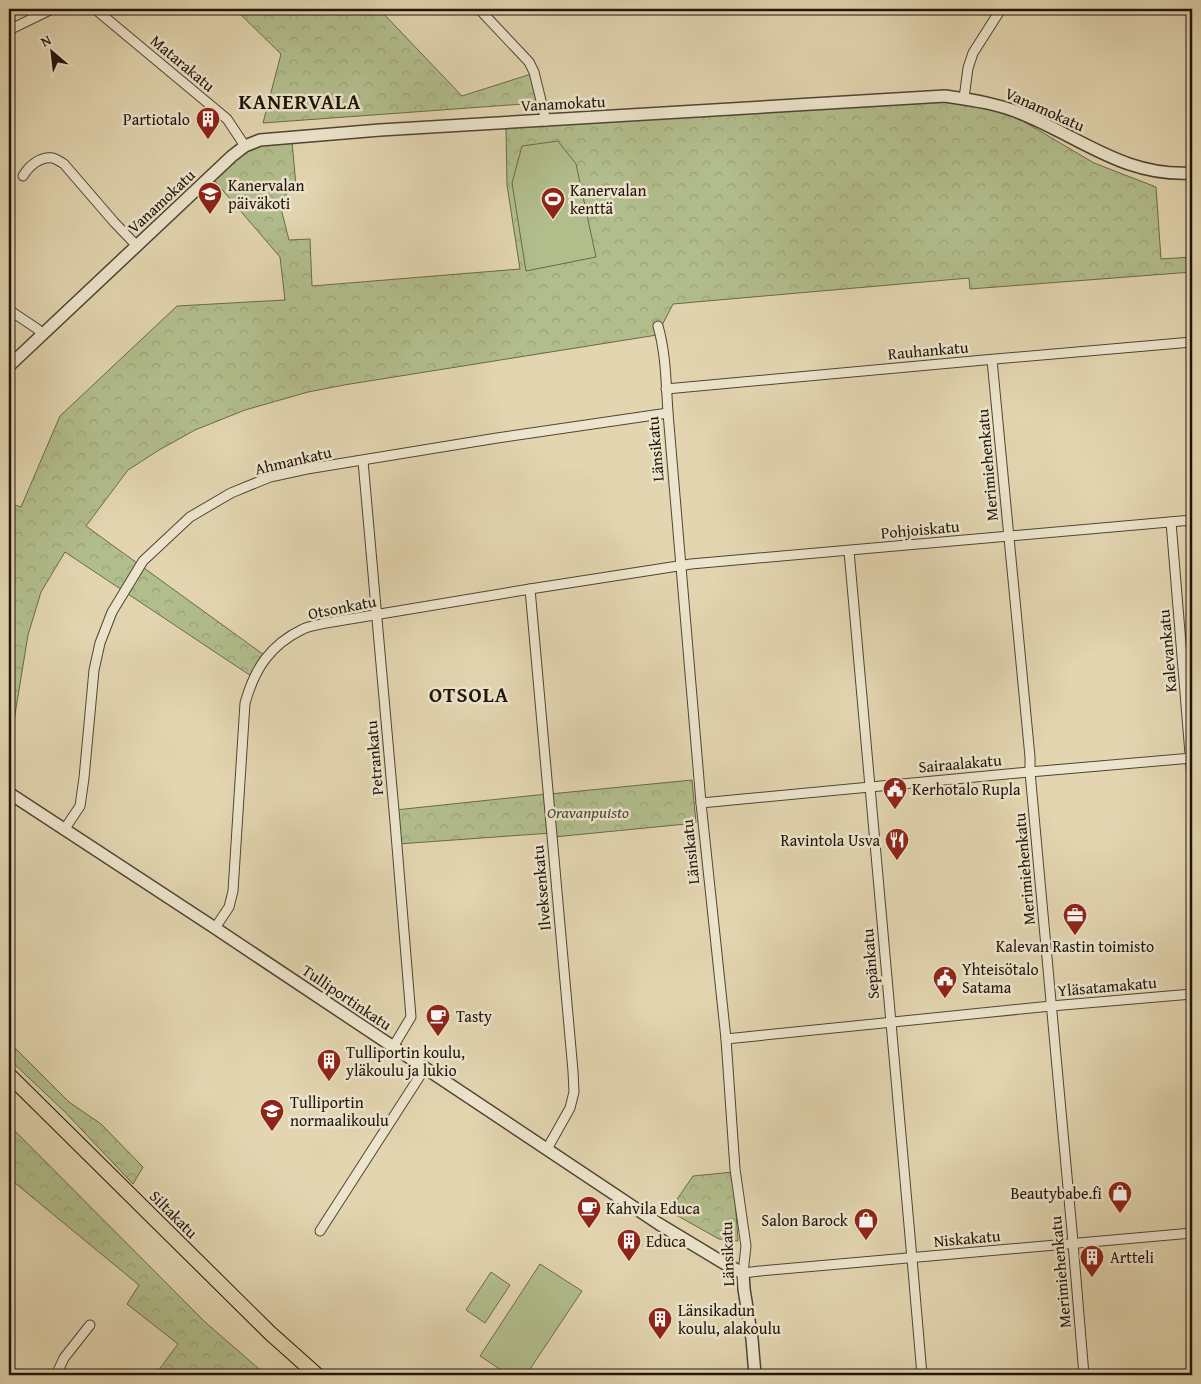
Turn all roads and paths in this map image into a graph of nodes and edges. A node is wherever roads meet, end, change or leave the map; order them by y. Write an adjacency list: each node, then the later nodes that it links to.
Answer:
1 (52, 9): 5 (street)
2 (95, 9): 8 (street, Matarakatu)
3 (1002, 9): 6 (street)
4 (483, 10): 7 (street)
5 (9, 30)
6 (964, 98): 7 (street, Vanamokatu); 9 (street, Vanamokatu)
7 (546, 121): 8 (street, Vanamokatu)
8 (245, 146): 11 (street, Vanamokatu)
9 (1192, 173)
10 (23, 176): 11 (street)
11 (137, 246): 14 (street, Vanamokatu)
12 (9, 310): 14 (street)
13 (658, 326): 18 (street, Länsikatu)
14 (43, 334): 17 (street, Vanamokatu)
15 (1192, 342): 16 (street, Rauhankatu)
16 (992, 360): 18 (street, Rauhankatu); 23 (street, Merimiehenkatu)
17 (9, 366)
18 (666, 389): 19 (street, Länsikatu)
19 (668, 412): 20 (street, Ahmankatu); 25 (street, Länsikatu)
20 (363, 461): 27 (street, Petrankatu); 34 (street, Ahmankatu)
21 (1192, 520): 22 (street, Pohjoiskatu)
22 (1171, 522): 23 (street, Pohjoiskatu); 28 (street, Kalevankatu)
23 (1008, 536): 24 (street, Pohjoiskatu); 29 (street, Merimiehenkatu)
24 (849, 551): 25 (street, Pohjoiskatu); 31 (street, Sepänkatu)
25 (681, 566): 26 (street, Otsonkatu); 33 (street, Länsikatu)
26 (530, 589): 27 (street, Otsonkatu); 43 (street, Ilveksenkatu)
27 (377, 616): 35 (street, Otsonkatu); 40 (street, Petrankatu)
28 (1191, 758): 29 (street, Sairaalakatu); 30 (street, Kalevankatu)
29 (1030, 772): 31 (street, Sairaalakatu); 37 (street, Merimiehenkatu)
30 (1192, 778)
31 (870, 787): 33 (street, Sairaalakatu); 38 (street, Sepänkatu)
32 (9, 793): 34 (street, Tulliportinkatu)
33 (701, 803): 39 (street, Länsikatu)
34 (64, 830): 35 (street, Tulliportinkatu)
35 (216, 928): 40 (street, Tulliportinkatu)
36 (1192, 994): 37 (street, Yläsatamakatu)
37 (1052, 1006): 38 (street, Yläsatamakatu); 46 (street, Merimiehenkatu)
38 (891, 1022): 39 (street, Yläsatamakatu); 47 (street, Sepänkatu)
39 (726, 1039): 48 (street, Länsikatu)
40 (393, 1047): 41 (street, Tulliportinkatu)
41 (425, 1068): 43 (street, Tulliportinkatu); 44 (street)
42 (9, 1076): 51 (main road, Siltakatu)
43 (547, 1149): 48 (street, Tulliportinkatu)
44 (320, 1231)
45 (1192, 1233): 46 (street, Niskakatu)
46 (1073, 1244): 47 (street, Niskakatu); 54 (street, Merimiehenkatu)
47 (912, 1258): 48 (street, Niskakatu); 53 (street, Sepänkatu)
48 (744, 1273): 52 (street, Länsikatu)
49 (90, 1325): 50 (street)
50 (56, 1375)
51 (317, 1375)
52 (755, 1375)
53 (922, 1375)
54 (1084, 1375)

